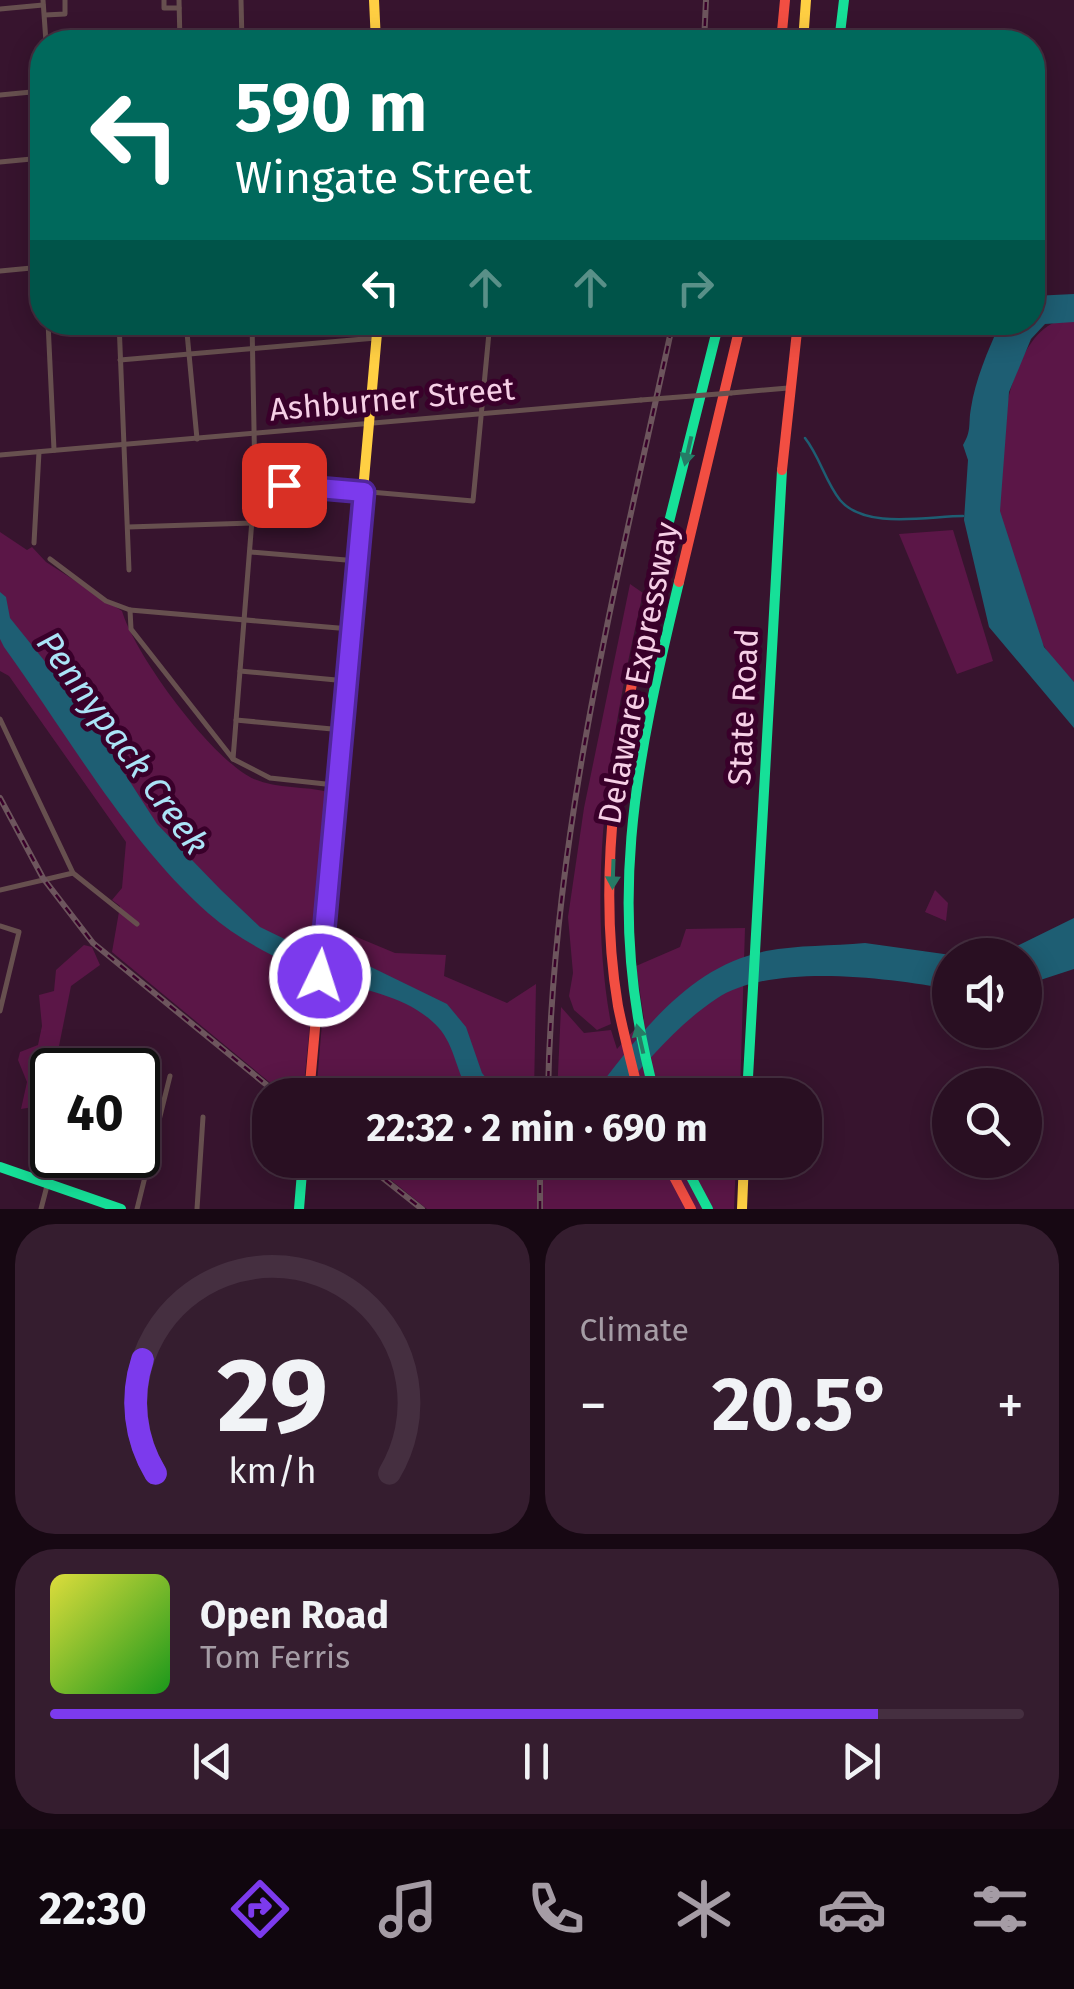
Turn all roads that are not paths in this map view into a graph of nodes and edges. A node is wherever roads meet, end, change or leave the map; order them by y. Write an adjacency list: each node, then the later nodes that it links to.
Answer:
1 (64, 0): 11 (street)
2 (164, 0): 9 (street)
3 (241, 0): 14 (street)
4 (374, 0): 15 (main road)
5 (785, 0): 16 (main road)
6 (806, 0): 17 (main road)
7 (844, 0): 18 (main road)
8 (43, 3): 10 (street); 11 (street)
9 (179, 4): 13 (street)
10 (0, 9)
11 (45, 15): 12 (street)
12 (46, 30)
13 (180, 30)
14 (242, 30)
15 (375, 30)
16 (782, 30)
17 (804, 30)
18 (840, 30)
19 (30, 92): 20 (street)
20 (0, 95)
21 (30, 159): 22 (street)
22 (0, 162)
23 (30, 268): 24 (street)
24 (0, 270)
25 (49, 335): 44 (street)
26 (119, 335): 37 (street)
27 (187, 335): 36 (street)
28 (252, 335): 35 (street)
29 (376, 335): 34 (main road)
30 (489, 335): 39 (street)
31 (716, 335): 73 (main road, Delaware Expressway, one-way to 73)
32 (738, 335): 74 (main road, Delaware Expressway, one-way to 32)
33 (796, 335): 38 (main road, State Road)
34 (376, 338): 35 (street); 40 (main road)
35 (253, 349): 36 (street); 41 (street)
36 (189, 354): 37 (street); 42 (street)
37 (120, 360): 43 (street)
38 (788, 388): 39 (street, Ashburner Street, bridge); 75 (main road, State Road)
39 (482, 414): 40 (street, Ashburner Street); 48 (street)
40 (369, 424): 41 (street, Ashburner Street); 48 (main road)
41 (254, 434): 42 (street, Ashburner Street); 47 (street)
42 (197, 438): 43 (street, Ashburner Street)
43 (122, 445): 44 (street, Ashburner Street); 50 (street)
44 (54, 450): 45 (street, Ashburner Street)
45 (39, 452): 46 (street, Ashburner Street); 51 (street)
46 (0, 455)
47 (255, 482): 48 (street); 49 (street)
48 (364, 492): 54 (main road)
49 (252, 524): 50 (street); 52 (street)
50 (128, 527): 55 (street)
51 (34, 542)
52 (251, 552): 54 (street); 57 (street)
53 (50, 560): 56 (street)
54 (358, 561): 58 (main road)
55 (129, 570)
56 (130, 610): 57 (street); 64 (street)
57 (244, 620): 58 (street); 59 (street)
58 (352, 629): 60 (main road)
59 (240, 671): 60 (street); 62 (street)
60 (347, 680): 63 (main road)
61 (0, 720): 66 (street)
62 (236, 720): 63 (street); 64 (street)
63 (342, 730): 65 (main road)
64 (233, 760): 65 (street)
65 (338, 786): 72 (main road)
66 (73, 873): 67 (street); 68 (street)
67 (0, 890)
68 (137, 924)
69 (0, 926): 70 (street)
70 (0, 1011)
71 (170, 1076): 86 (street)
72 (311, 1078)
73 (635, 1078)
74 (651, 1078)
75 (748, 1078)
76 (204, 1117): 87 (street)
77 (0, 1167): 83 (main road)
78 (48, 1178): 83 (street)
79 (302, 1178): 88 (main road)
80 (675, 1178): 89 (main road)
81 (692, 1178): 90 (main road)
82 (743, 1178): 91 (main road)
83 (47, 1183): 84 (street); 85 (main road)
84 (40, 1209)
85 (121, 1209)
86 (137, 1209)
87 (198, 1209)
88 (300, 1209)
89 (691, 1209)
90 (708, 1209)
91 (742, 1209)

